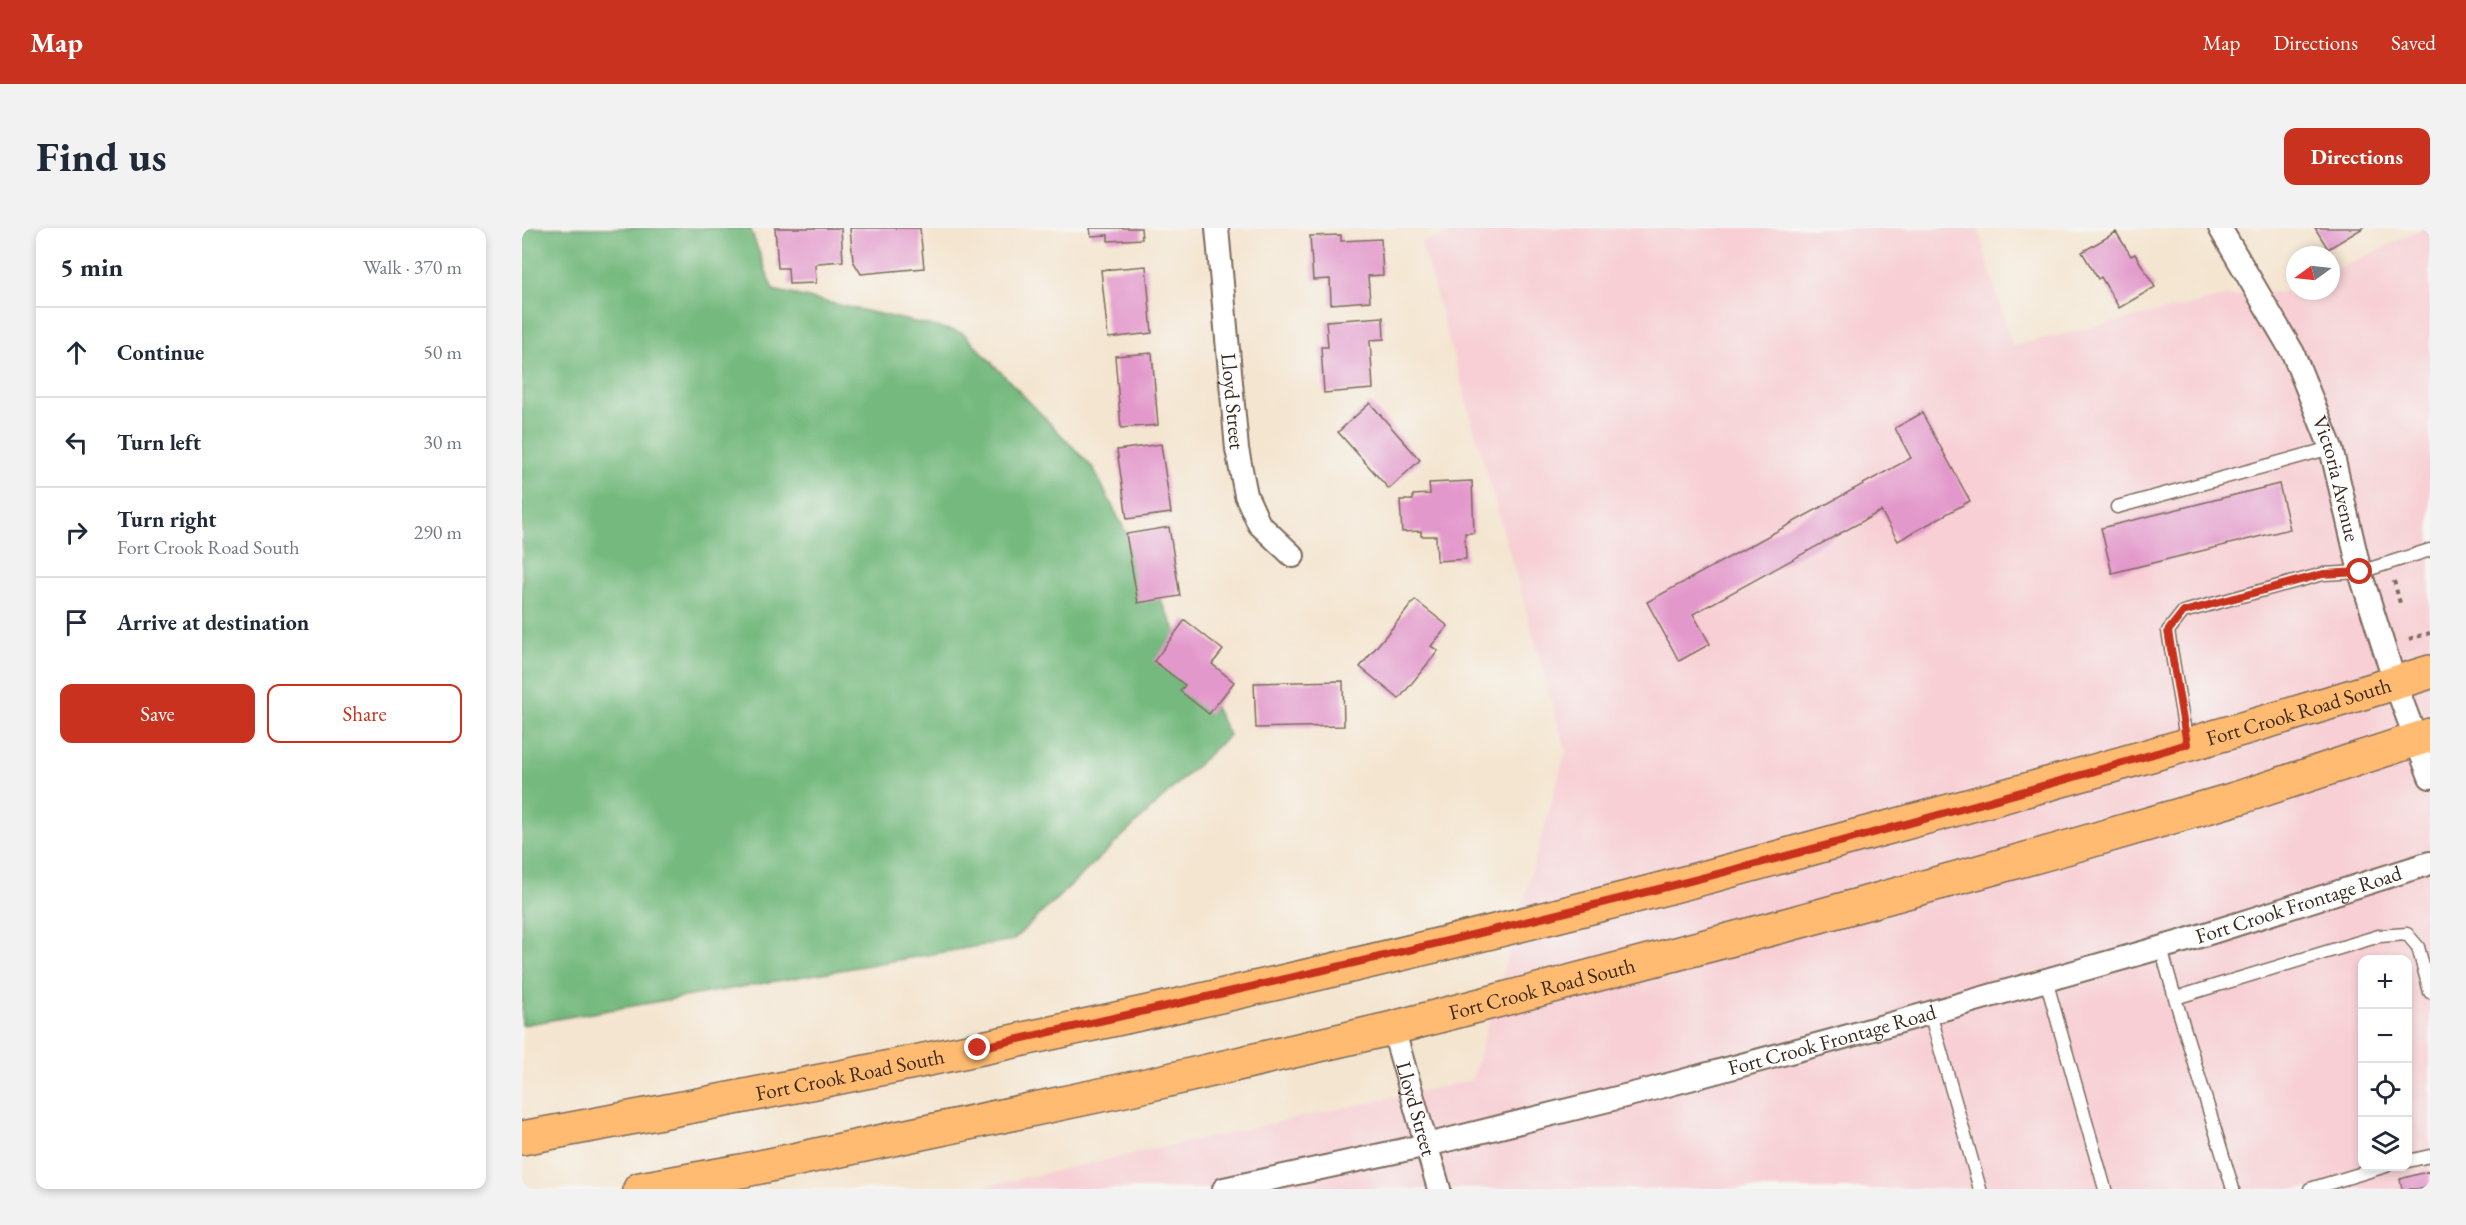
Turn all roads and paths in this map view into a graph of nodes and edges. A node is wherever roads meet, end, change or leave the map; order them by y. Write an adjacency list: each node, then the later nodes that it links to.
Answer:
1 (1217, 228): 6 (street, Lloyd Street)
2 (2220, 228): 3 (street, Victoria Avenue)
3 (2331, 448): 4 (lane); 8 (street, Victoria Avenue)
4 (2117, 507)
5 (2430, 550): 7 (lane)
6 (1293, 556)
7 (2389, 564): 8 (lane); 9 (path)
8 (2360, 572): 13 (street, Victoria Avenue); 15 (lane)
9 (2401, 608)
10 (2407, 630): 11 (path)
11 (2430, 633)
12 (2430, 672): 13 (main road, Fort Crook Road South)
13 (2395, 683): 14 (street, Victoria Avenue); 15 (main road, Fort Crook Road South)
14 (2423, 737): 16 (street, Victoria Avenue); 23 (main road, Fort Crook Road South)
15 (2187, 744): 24 (main road, Fort Crook Road South)
16 (2430, 777)
17 (2430, 863): 18 (street, Fort Crook Frontage Road)
18 (2161, 948): 19 (street, Fort Crook Frontage Road); 21 (lane)
19 (2046, 980): 22 (street, Fort Crook Frontage Road); 34 (lane)
20 (2430, 992): 21 (lane)
21 (2175, 998): 35 (lane)
22 (1930, 1013): 25 (street, Fort Crook Frontage Road); 33 (lane)
23 (1393, 1028): 25 (street, Lloyd Street); 29 (main road, Fort Crook Road South)
24 (522, 1138)
25 (1427, 1145): 31 (street, Fort Crook Frontage Road); 32 (street, Lloyd Street)
26 (2430, 1156): 27 (lane)
27 (2412, 1160)
28 (2372, 1171): 36 (lane)
29 (742, 1180): 30 (main road, Fort Crook Road South)
30 (640, 1189)
31 (1224, 1189)
32 (1439, 1189)
33 (1980, 1189)
34 (2105, 1189)
35 (2233, 1189)
36 (2310, 1189)

